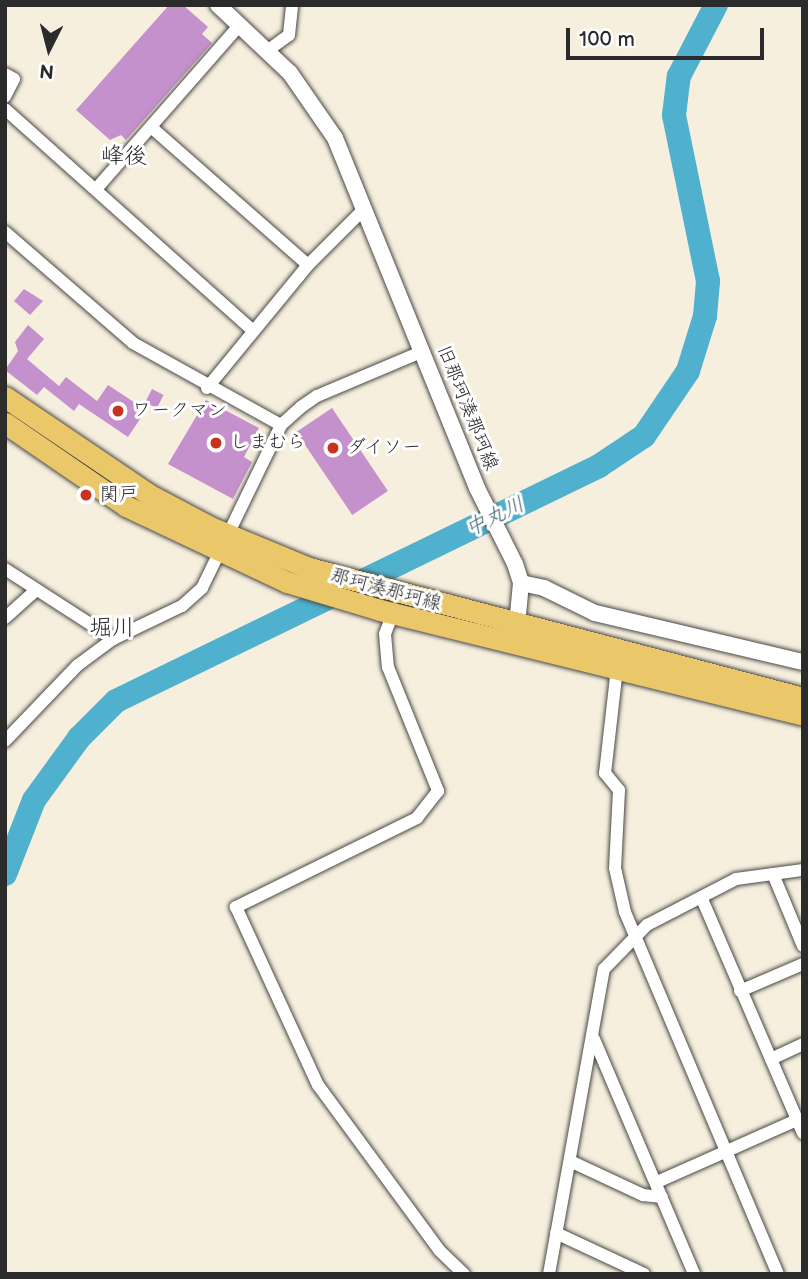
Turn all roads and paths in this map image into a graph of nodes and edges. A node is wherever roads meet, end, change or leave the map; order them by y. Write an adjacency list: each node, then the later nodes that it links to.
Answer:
1 (218, 5): 3 (street, 旧那珂湊那珂線)
2 (292, 5): 4 (street)
3 (239, 26): 4 (street, 旧那珂湊那珂線); 8 (street)
4 (267, 51): 10 (street, 旧那珂湊那珂線)
5 (5, 74): 6 (street)
6 (5, 97)
7 (5, 109): 9 (street)
8 (151, 127): 9 (street); 12 (street)
9 (97, 188): 13 (street)
10 (364, 209): 12 (street); 14 (street, 旧那珂湊那珂線)
11 (5, 232): 15 (street)
12 (308, 265): 13 (street)
13 (252, 330): 15 (street)
14 (421, 352): 18 (street); 21 (street, 旧那珂湊那珂線)
15 (207, 388): 18 (street)
16 (5, 397): 19 (main road, 那珂湊那珂線)
17 (5, 423): 19 (main road, 那珂湊那珂線)
18 (281, 425): 19 (street)
19 (226, 545): 23 (main road, 那珂湊那珂線); 25 (main road, 那珂湊那珂線); 26 (street)
20 (5, 569): 22 (street)
21 (521, 583): 25 (street); 27 (street)
22 (35, 591): 24 (street); 26 (street)
23 (386, 611): 28 (main road, 那珂湊那珂線); 49 (street)
24 (5, 618)
25 (517, 625): 29 (main road, 那珂湊那珂線)
26 (113, 639): 31 (street)
27 (803, 662)
28 (617, 668): 30 (main road, 那珂湊那珂線); 35 (street)
29 (803, 698)
30 (803, 715)
31 (5, 741)
32 (803, 870): 33 (street)
33 (773, 874): 34 (street); 36 (street)
34 (702, 899): 35 (street); 38 (street)
35 (634, 936): 39 (street); 44 (street)
36 (803, 946)
37 (803, 964): 38 (street)
38 (740, 990): 41 (street)
39 (594, 1039): 45 (street); 46 (street)
40 (803, 1044): 41 (street)
41 (771, 1059): 42 (street)
42 (797, 1120): 43 (street); 44 (street)
43 (803, 1133)
44 (726, 1152): 46 (street); 53 (street)
45 (570, 1161): 47 (street); 48 (street)
46 (657, 1182): 47 (street)
47 (662, 1198): 52 (street)
48 (556, 1233): 50 (street); 51 (street)
49 (464, 1274)
50 (549, 1274)
51 (644, 1274)
52 (694, 1274)
53 (778, 1274)

